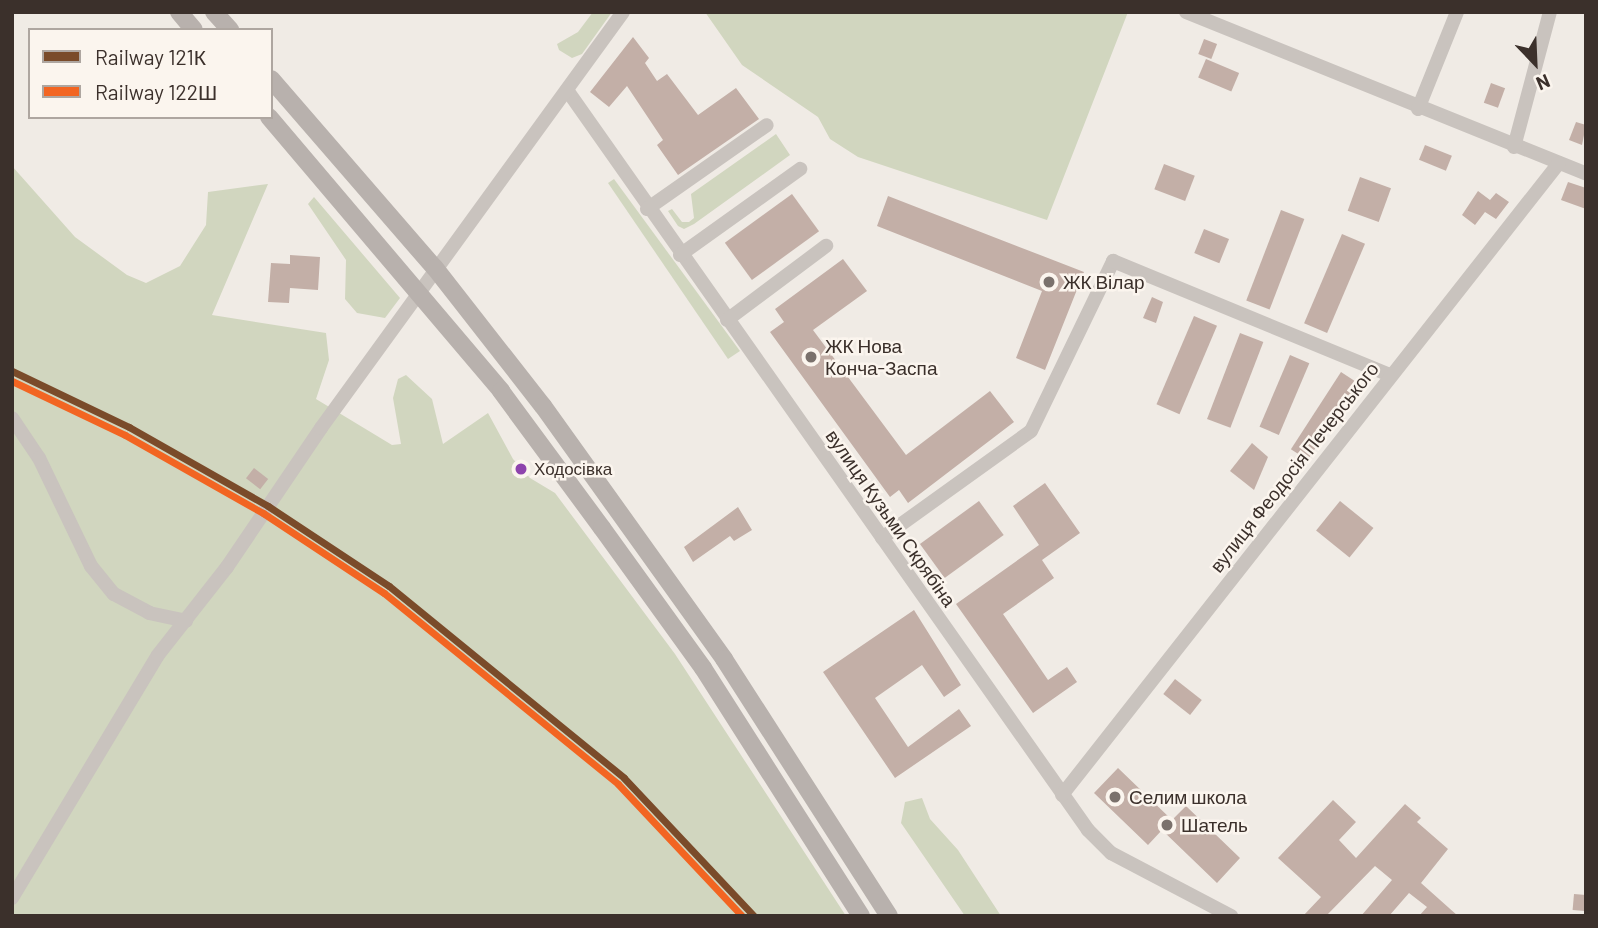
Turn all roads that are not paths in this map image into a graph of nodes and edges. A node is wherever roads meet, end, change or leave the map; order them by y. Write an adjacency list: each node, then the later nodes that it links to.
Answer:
1 (179, 12): 7 (main road)
2 (214, 12): 8 (main road)
3 (623, 12): 10 (street)
4 (1186, 12): 11 (street)
5 (1457, 12): 11 (street)
6 (1550, 12): 14 (street)
7 (192, 28)
8 (228, 28)
9 (273, 81): 21 (main road)
10 (567, 90): 18 (street, вулиця Кузьми Скрябіна); 21 (street)
11 (1418, 109): 14 (street)
12 (272, 119): 22 (main road)
13 (766, 125): 18 (street)
14 (1514, 147): 15 (street)
15 (1559, 163): 17 (street); 24 (street, вулиця Феодосія Печерського)
16 (800, 169): 20 (street)
17 (1586, 174)
18 (647, 209): 20 (street, вулиця Кузьми Скрябіна)
19 (827, 246): 23 (street)
20 (680, 255): 23 (street, вулиця Кузьми Скрябіна)
21 (435, 268): 22 (street); 31 (main road)
22 (419, 293): 27 (street); 30 (main road)
23 (727, 320): 26 (street, вулиця Кузьми Скрябіна)
24 (1390, 375): 26 (street); 28 (street, вулиця Феодосія Печерського)
25 (12, 418): 27 (street)
26 (882, 538): 28 (street, вулиця Кузьми Скрябіна)
27 (186, 621): 29 (street)
28 (1062, 795): 32 (street, вулиця Кузьми Скрябіна)
29 (12, 898)
30 (861, 916)
31 (888, 916)
32 (1231, 916)

